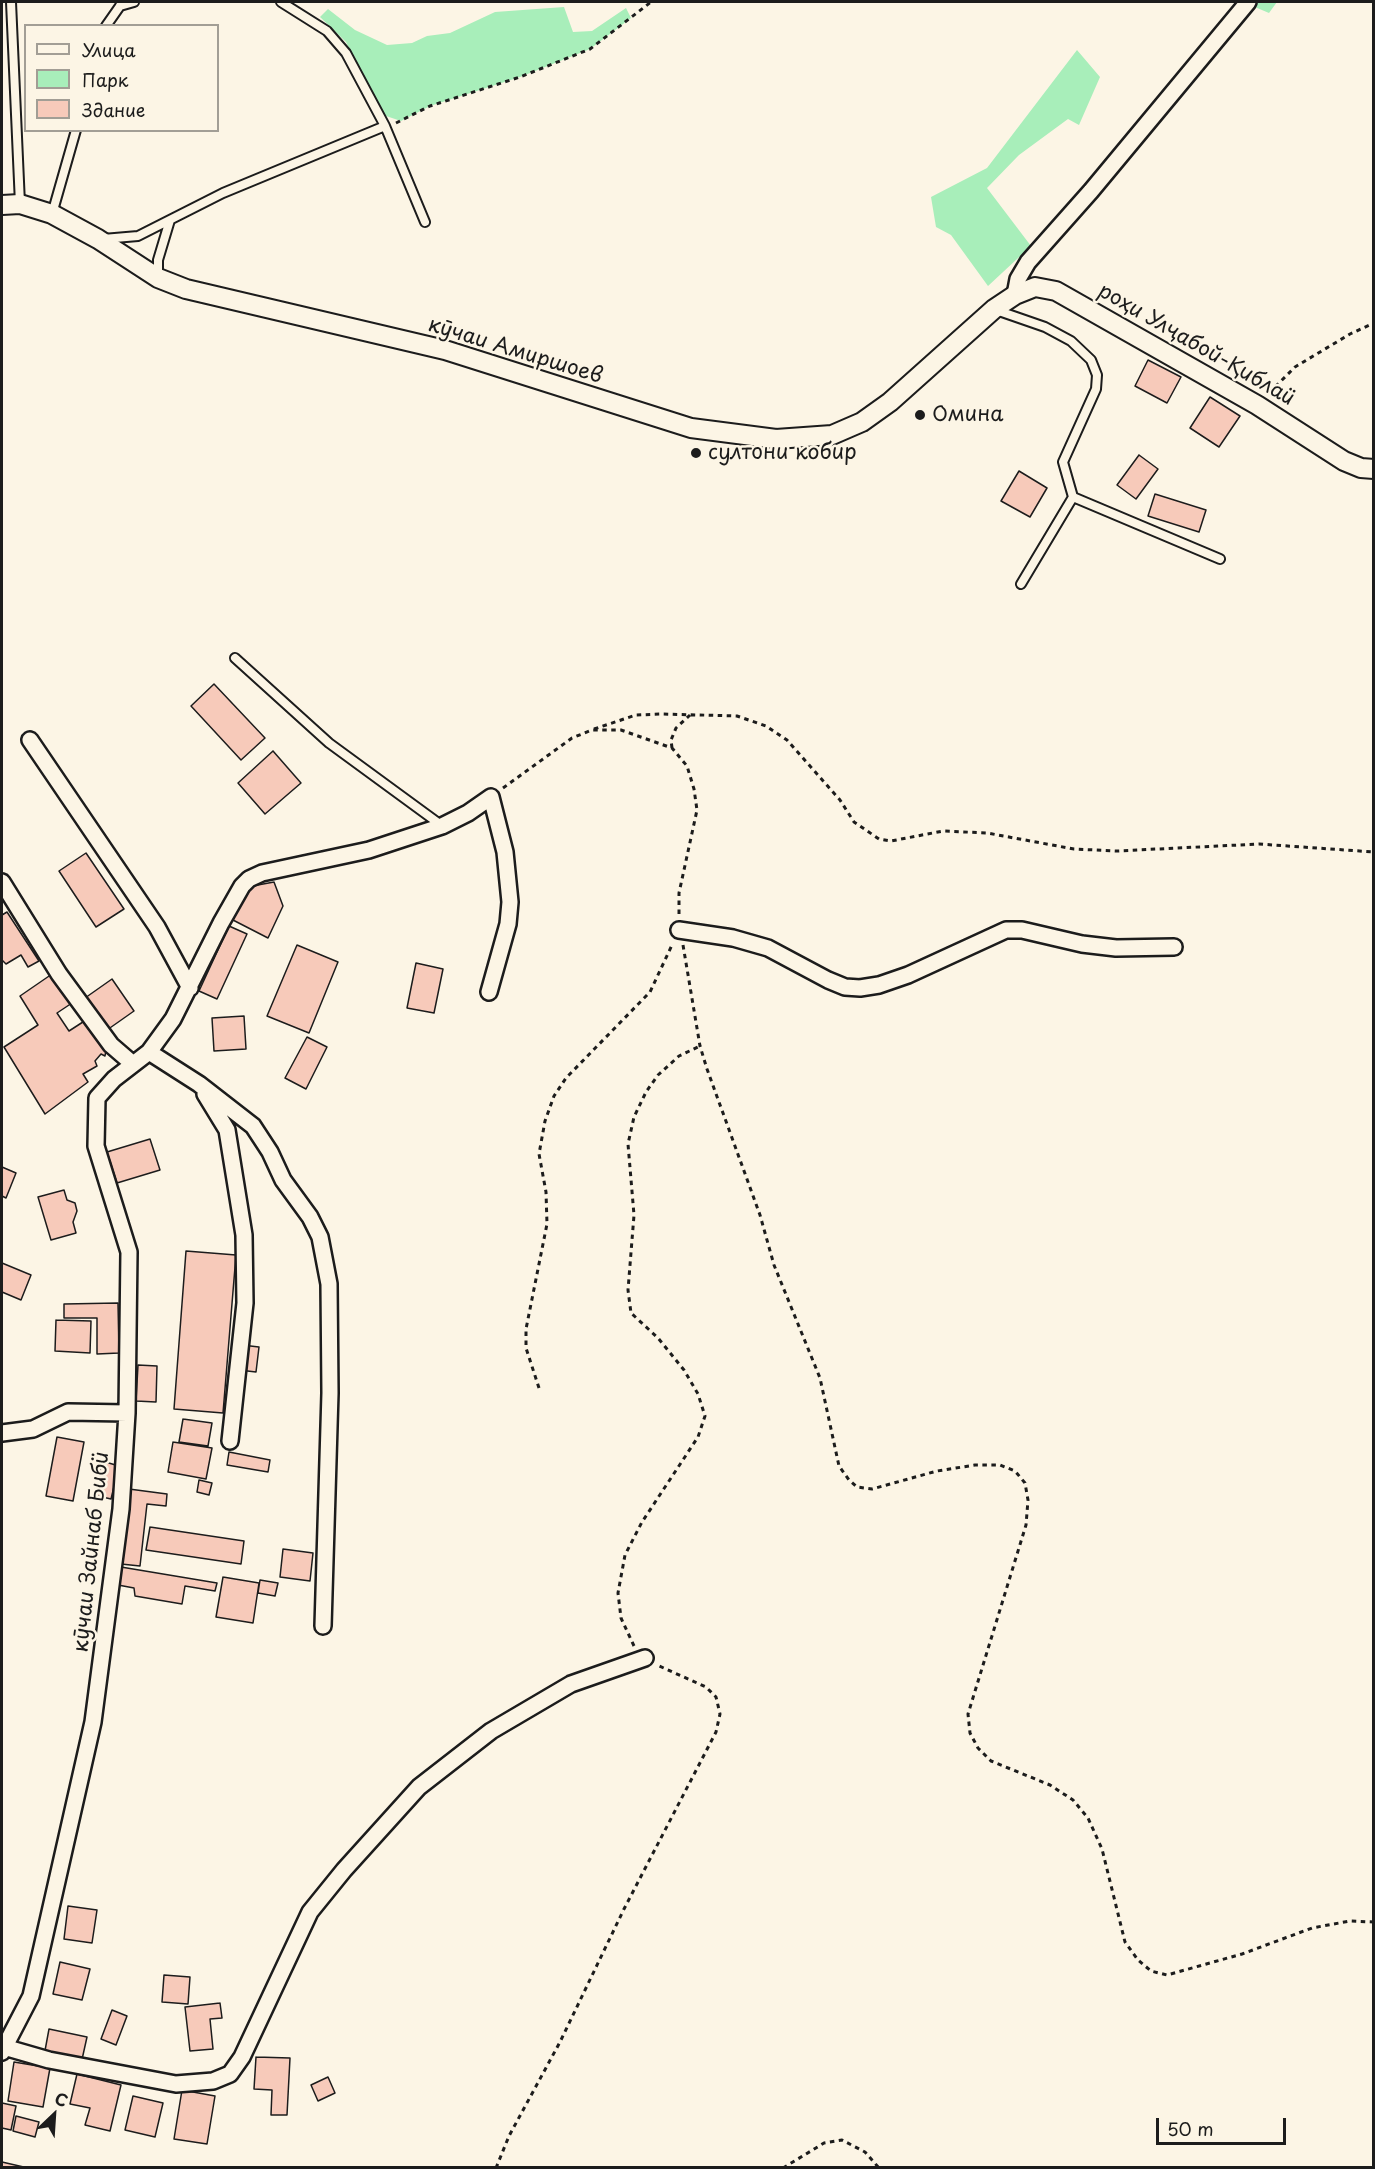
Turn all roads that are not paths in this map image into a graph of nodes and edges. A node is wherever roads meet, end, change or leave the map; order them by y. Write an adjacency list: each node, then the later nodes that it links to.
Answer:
1 (11, 2): 9 (lane)
2 (132, 2): 5 (lane)
3 (281, 2): 7 (lane)
4 (1248, 2): 15 (street)
5 (117, 4): 6 (lane)
6 (107, 24)
7 (385, 126): 11 (lane); 12 (lane)
8 (75, 132): 10 (lane)
9 (11, 204): 10 (street, кӯчаи Амиршоев)
10 (52, 214): 13 (street, кӯчаи Амиршоев)
11 (170, 220): 13 (lane); 14 (lane)
12 (425, 222)
13 (98, 239): 14 (street, кӯчаи Амиршоев)
14 (158, 278): 16 (street, кӯчаи Амиршоев)
15 (1015, 295): 16 (street, роҳи Улҷабой-Қиблаӣ); 17 (street, роҳи Улҷабой-Қиблаӣ)
16 (994, 309): 18 (lane)
17 (1374, 469)
18 (1073, 497): 19 (lane); 20 (lane)
19 (1220, 559)
20 (1021, 584)
21 (235, 658): 23 (lane)
22 (30, 740): 27 (street)
23 (442, 826): 27 (street); 28 (street)
24 (2, 882): 30 (street)
25 (679, 930): 26 (street)
26 (1174, 947)
27 (190, 988): 29 (street)
28 (489, 992)
29 (149, 1052): 30 (street, кӯчаи Зайнаб Бибӣ); 31 (street)
30 (133, 1064): 32 (street, кӯчаи Зайнаб Бибӣ)
31 (199, 1084): 34 (street); 35 (street)
32 (127, 1413): 33 (street); 37 (street, кӯчаи Зайнаб Бибӣ)
33 (2, 1433)
34 (230, 1441)
35 (323, 1626)
36 (645, 1658): 37 (street)
37 (3, 2049)

